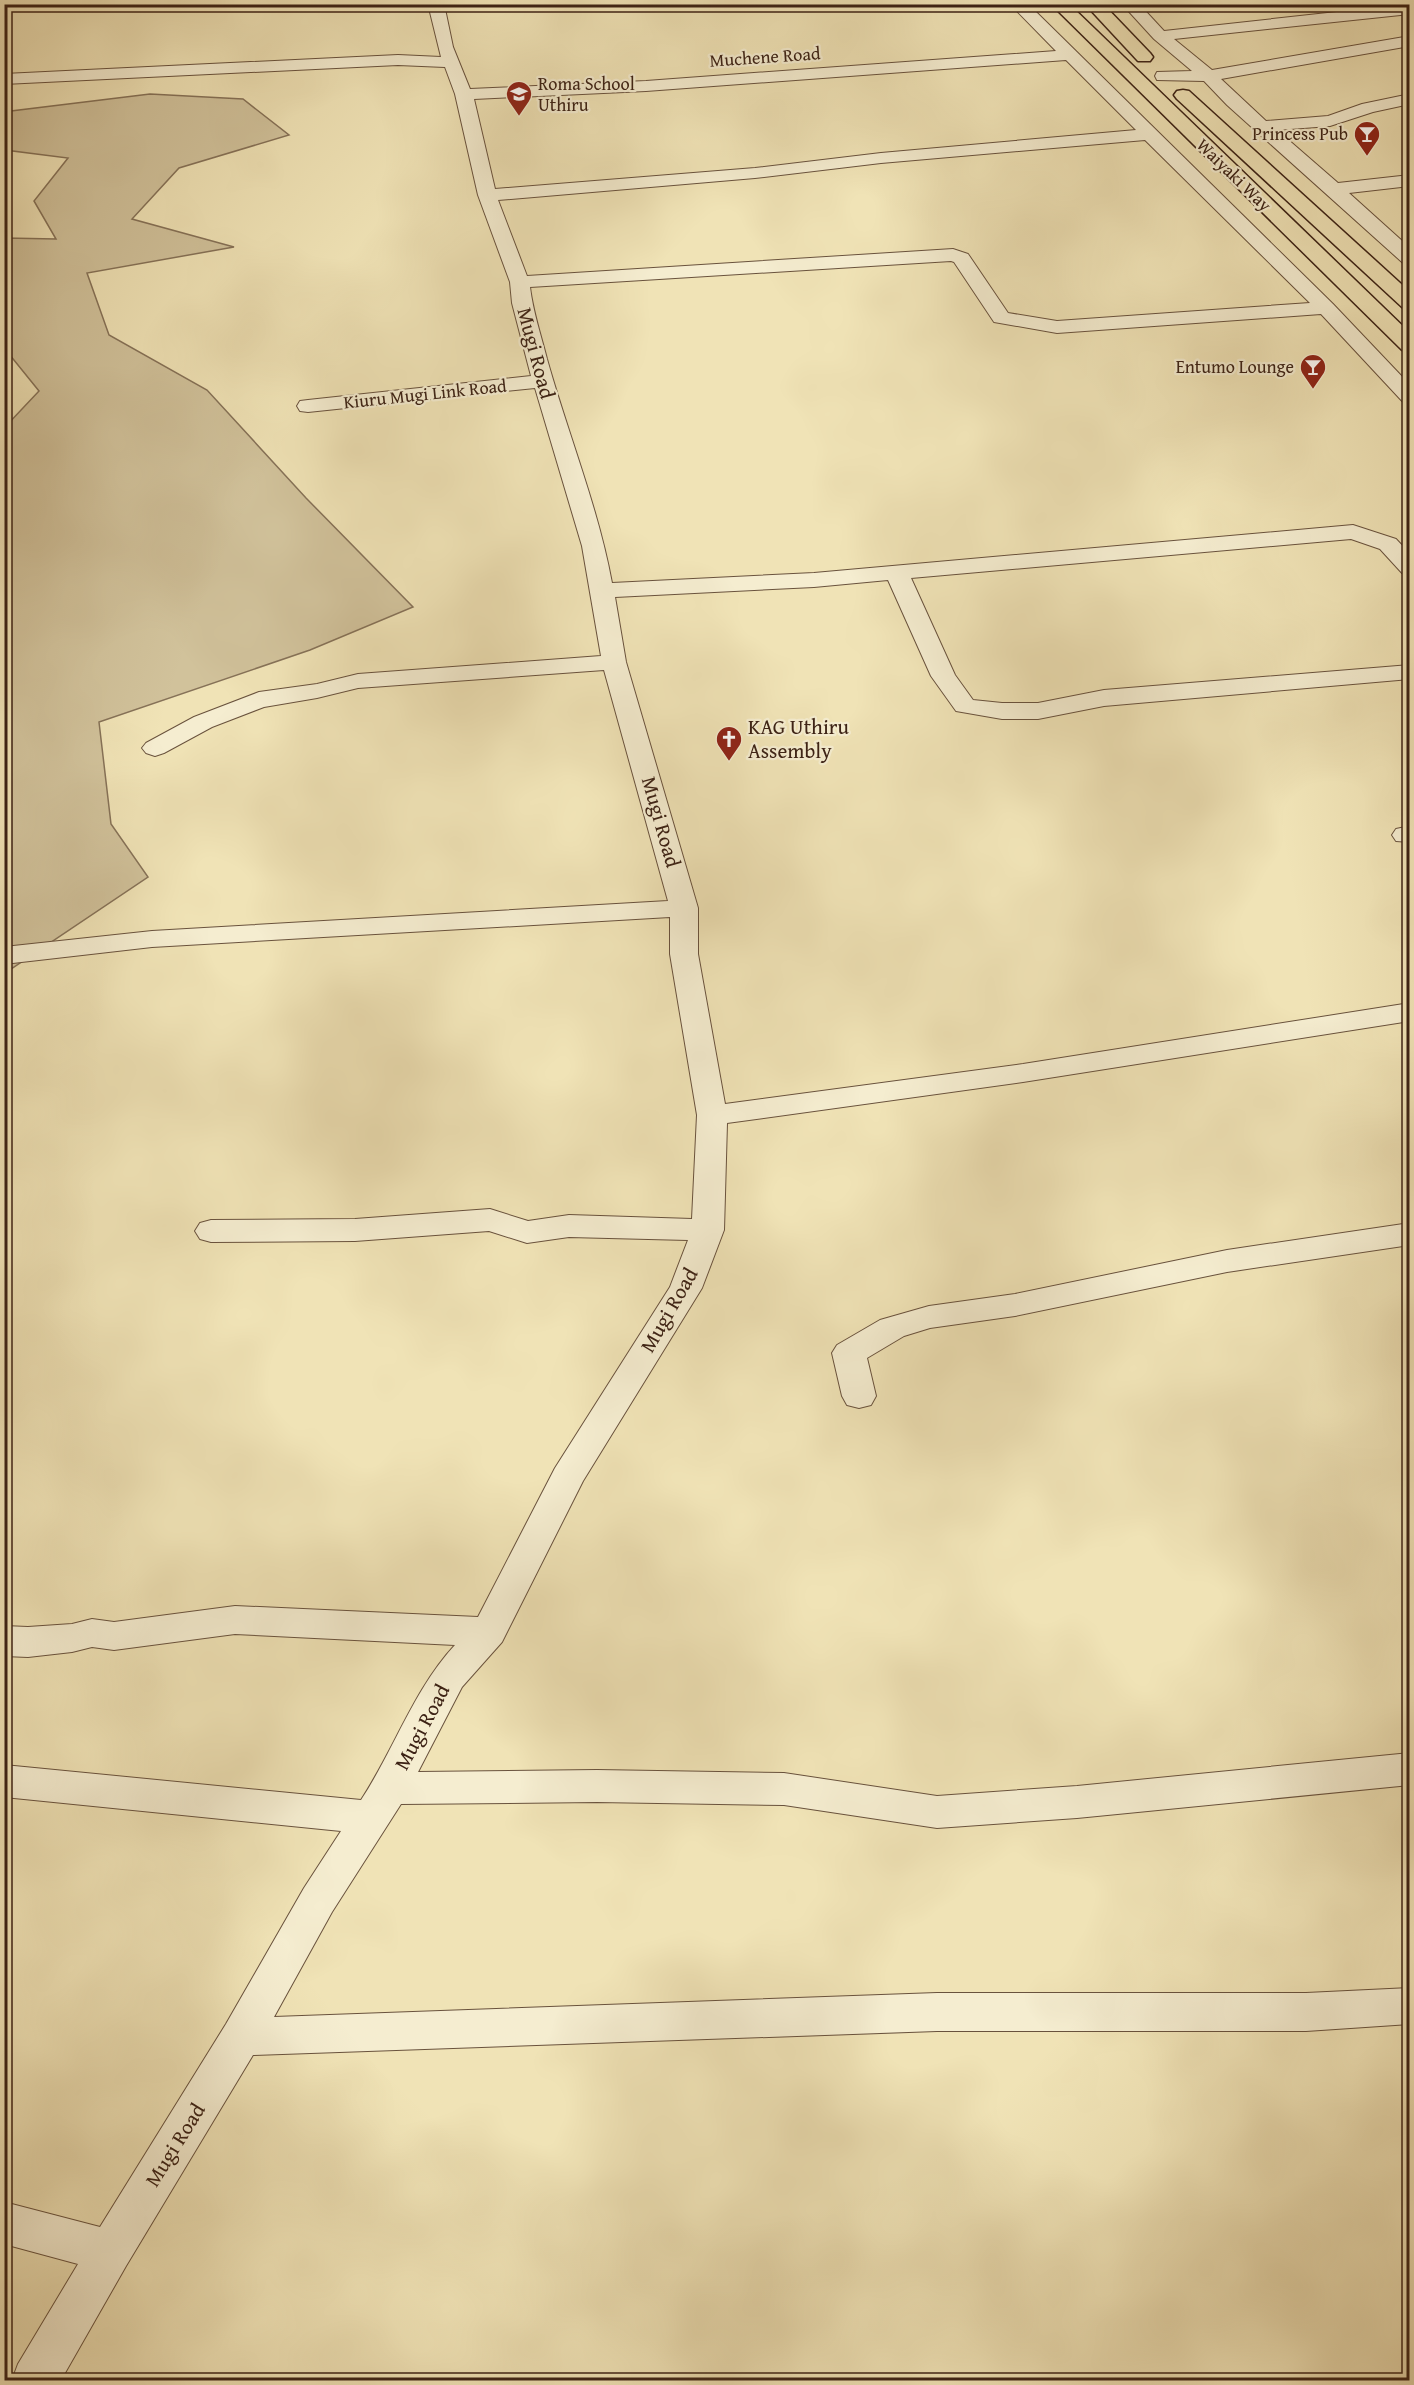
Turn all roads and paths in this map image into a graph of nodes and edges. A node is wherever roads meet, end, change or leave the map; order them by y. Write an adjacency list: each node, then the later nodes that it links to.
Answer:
1 (436, 4): 10 (street, Mugi Road)
2 (1018, 4): 9 (street)
3 (1059, 4): 27 (highway, Waiyaki Way)
4 (1093, 4): 11 (highway, Waiyaki Way)
5 (1130, 4): 7 (street)
6 (1410, 9): 7 (street)
7 (1160, 36): 12 (street)
8 (1410, 41): 12 (street)
9 (1069, 55): 14 (street, Muchene Road); 17 (street)
10 (451, 62): 13 (street); 14 (street, Mugi Road)
11 (1163, 76): 12 (street); 25 (highway, Waiyaki Way)
12 (1209, 76): 16 (street)
13 (4, 79)
14 (464, 94): 20 (street, Mugi Road)
15 (1410, 99): 16 (street)
16 (1264, 126): 19 (street)
17 (1149, 134): 20 (street); 26 (street)
18 (1410, 180): 19 (street)
19 (1334, 189): 22 (street)
20 (487, 195): 24 (street, Mugi Road)
21 (1410, 229): 22 (street)
22 (1380, 232): 23 (street)
23 (1410, 259)
24 (520, 282): 26 (street); 28 (street, Mugi Road)
25 (1410, 304)
26 (1326, 308): 29 (street)
27 (1410, 345)
28 (543, 381): 30 (street, Kiuru Mugi Link Road); 33 (street, Mugi Road)
29 (1410, 398)
30 (308, 406)
31 (1410, 568): 32 (street)
32 (896, 572): 33 (street); 35 (street)
33 (603, 591): 34 (street, Mugi Road)
34 (614, 662): 36 (street); 37 (street, Mugi Road)
35 (1410, 672)
36 (155, 748)
37 (684, 908): 38 (street); 40 (street, Mugi Road)
38 (4, 956)
39 (1410, 1012): 40 (street)
40 (712, 1114): 41 (street, Mugi Road)
41 (708, 1230): 42 (street); 45 (street, Mugi Road)
42 (211, 1231)
43 (1410, 1234): 44 (street)
44 (859, 1396)
45 (489, 1632): 46 (street); 49 (street, Mugi Road)
46 (4, 1641)
47 (1410, 1769): 49 (street)
48 (4, 1781): 49 (street)
49 (381, 1803): 51 (street, Mugi Road)
50 (1410, 2006): 51 (street)
51 (241, 2037): 53 (street, Mugi Road)
52 (4, 2223): 53 (street)
53 (110, 2251): 54 (street, Mugi Road)
54 (35, 2380)

